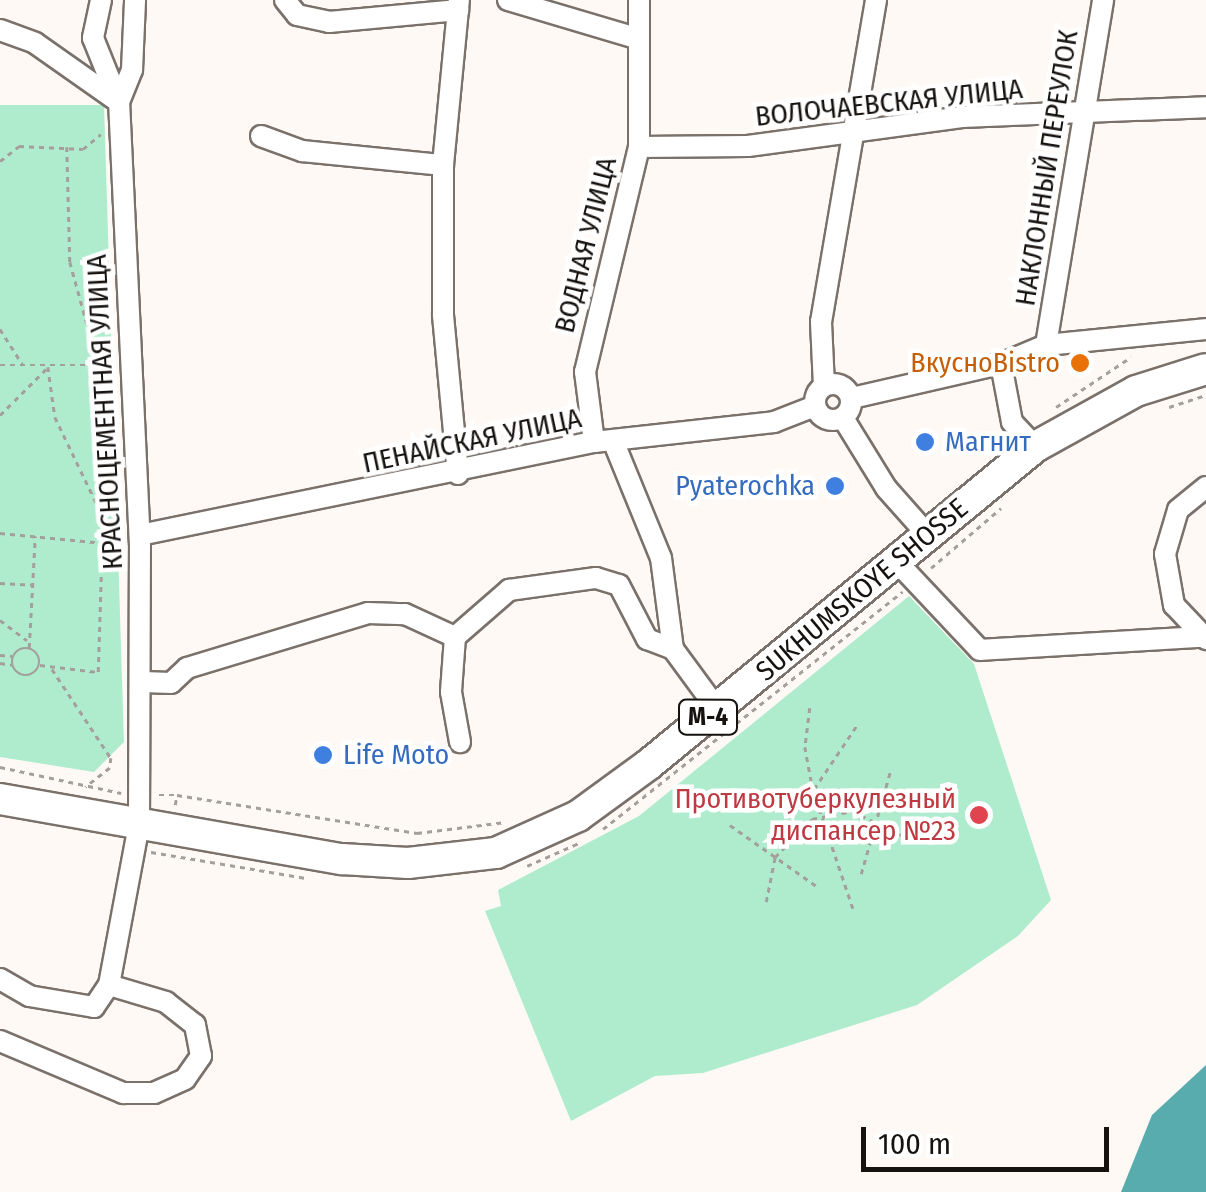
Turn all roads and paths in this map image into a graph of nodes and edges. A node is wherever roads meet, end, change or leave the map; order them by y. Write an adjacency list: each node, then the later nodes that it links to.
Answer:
1 (102, 0): 11 (street)
2 (135, 0): 11 (street, КРАСНОЦЕМЕНТНАЯ УЛИЦА)
3 (285, 0): 8 (street)
4 (508, 0): 10 (street)
5 (639, 0): 10 (street, ВОДНАЯ УЛИЦА)
6 (876, 0): 14 (street)
7 (1103, 0): 13 (street, НАКЛОННЫЙ ПЕРЕУЛОК)
8 (459, 5): 19 (street)
9 (0, 30): 11 (street)
10 (636, 38): 17 (street, ВОДНАЯ УЛИЦА)
11 (119, 102): 16 (path); 23 (street, КРАСНОЦЕМЕНТНАЯ УЛИЦА)
12 (1206, 107): 13 (street, ВОЛОЧАЕВСКАЯ УЛИЦА)
13 (1082, 112): 14 (street, ВОЛОЧАЕВСКАЯ УЛИЦА); 22 (street, НАКЛОННЫЙ ПЕРЕУЛОК)
14 (850, 133): 17 (street, ВОЛОЧАЕВСКАЯ УЛИЦА); 30 (street)
15 (261, 136): 19 (street)
16 (67, 147): 18 (path); 28 (path)
17 (639, 147): 33 (street, ВОДНАЯ УЛИЦА)
18 (0, 161)
19 (444, 165): 35 (street)
20 (0, 329): 26 (path)
21 (1206, 329): 22 (street)
22 (1046, 345): 25 (street)
23 (129, 362): 28 (path); 40 (street, КРАСНОЦЕМЕНТНАЯ УЛИЦА)
24 (0, 364): 26 (path)
25 (1002, 364): 31 (street); 34 (street)
26 (24, 366): 27 (path)
27 (48, 367): 28 (path); 32 (path); 42 (path)
28 (99, 367)
29 (1206, 369): 34 (highway, SUKHUMSKOYE SHOSSE / М-4)
30 (820, 396): 31 (street); 31 (street); 33 (street, ПЕНАЙСКАЯ УЛИЦА)
31 (847, 408): 38 (street)
32 (0, 415)
33 (604, 442): 35 (street, ПЕНАЙСКАЯ УЛИЦА); 51 (street, ВОДНАЯ УЛИЦА)
34 (1035, 448): 38 (highway, SUKHUMSKOYE SHOSSE / М-4)
35 (458, 474): 40 (street, ПЕНАЙСКАЯ УЛИЦА)
36 (1206, 487): 48 (street)
37 (0, 533): 39 (path)
38 (927, 534): 43 (highway, SUKHUMSKOYE SHOSSE / М-4)
39 (35, 536): 41 (path); 45 (path)
40 (140, 540): 42 (path); 58 (street, КРАСНОЦЕМЕНТНАЯ УЛИЦА)
41 (102, 542): 42 (path); 57 (path)
42 (116, 544)
43 (896, 561): 48 (street); 60 (highway, SUKHUMSKOYE SHOSSE / М-4)
44 (0, 584): 45 (path)
45 (33, 586): 49 (path)
46 (0, 620): 49 (path)
47 (455, 636): 51 (street); 58 (street); 62 (street)
48 (1203, 638)
49 (30, 641): 50 (path)
50 (29, 648): 53 (path); 56 (path)
51 (673, 649): 60 (street)
52 (0, 655): 53 (path)
53 (13, 657): 55 (path)
54 (0, 663): 55 (path)
55 (12, 665): 56 (path)
56 (40, 665): 57 (path)
57 (50, 666): 65 (path)
58 (143, 682): 70 (street, КРАСНОЦЕМЕНТНАЯ УЛИЦА)
59 (810, 708): 66 (path)
60 (717, 710): 70 (highway, SUKHUMSKOYE SHOSSE / М-4)
61 (856, 726): 66 (path)
62 (460, 742)
63 (0, 768): 65 (path)
64 (891, 769): 72 (path)
65 (84, 788): 70 (path)
66 (813, 790): 71 (path)
67 (177, 794): 70 (path)
68 (0, 799): 70 (highway, М-4)
69 (0, 808): 70 (highway, SUKHUMSKOYE SHOSSE / М-4)
70 (140, 810): 81 (street, КРАСНОЦЕМЕНТНАЯ УЛИЦА)
71 (822, 816): 72 (path); 75 (path); 79 (path)
72 (876, 822): 74 (path); 76 (path)
73 (730, 825): 75 (path)
74 (944, 832)
75 (775, 856): 77 (path); 78 (path)
76 (862, 874)
77 (818, 887)
78 (766, 902)
79 (854, 908)
80 (0, 979): 81 (street)
81 (109, 985): 82 (street)
82 (0, 1041)

